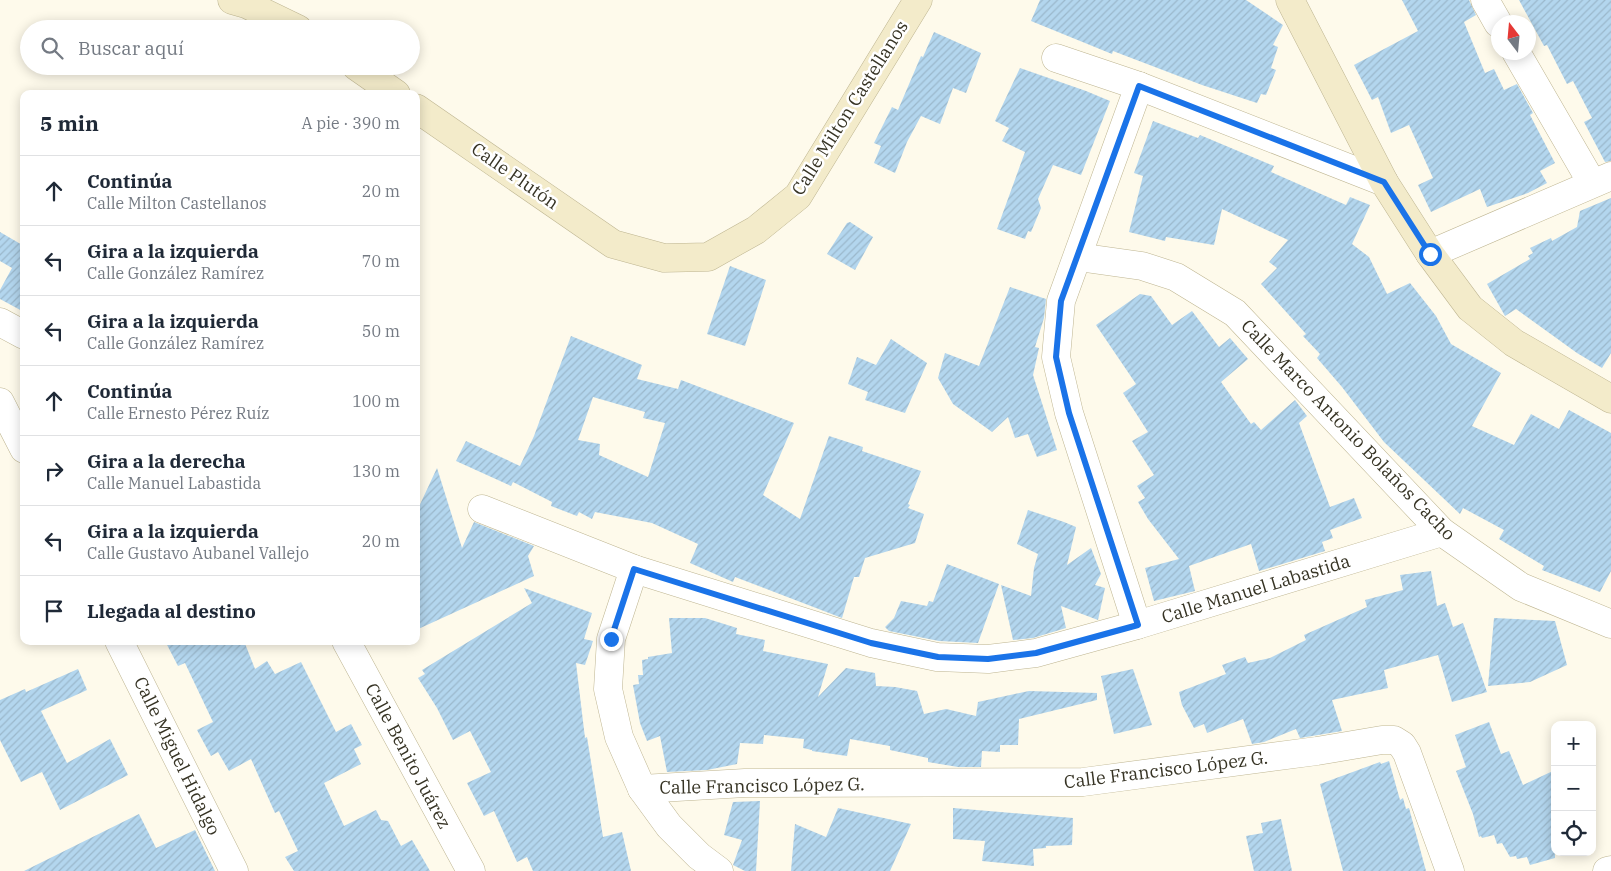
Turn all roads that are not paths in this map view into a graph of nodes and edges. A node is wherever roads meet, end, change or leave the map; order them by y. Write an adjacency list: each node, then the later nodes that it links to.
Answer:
1 (232, 0): 6 (street)
2 (918, 0): 15 (street, Calle Milton Castellanos)
3 (1290, 0): 14 (street)
4 (1485, 0): 5 (street)
5 (1493, 15)
6 (279, 20)
7 (1056, 58): 10 (street)
8 (1521, 60): 13 (street)
9 (369, 75): 11 (street)
10 (1139, 86): 14 (street); 17 (street)
11 (390, 90)
12 (420, 111): 15 (street, Calle Plutón)
13 (1602, 180): 16 (street)
14 (1384, 182): 16 (street)
15 (613, 244)
16 (1430, 254): 20 (street)
17 (1078, 257): 24 (street, Calle Marco Antonio Bolaños Cacho); 27 (street)
18 (0, 322): 19 (street)
19 (20, 333)
20 (1611, 398)
21 (0, 402): 22 (street)
22 (20, 441)
23 (482, 509): 25 (street, Calle Manuel Labastida)
24 (1442, 532): 26 (street, Calle Marco Antonio Bolaños Cacho); 27 (street, Calle Manuel Labastida)
25 (634, 569): 27 (street, Calle Manuel Labastida); 30 (street)
26 (1611, 624)
27 (1138, 625)
28 (122, 645): 32 (street, Calle Miguel Hidalgo)
29 (348, 645): 33 (street, Calle Benito Juárez)
30 (642, 789): 34 (street); 35 (street, Calle Francisco López G.)
31 (1611, 870): 36 (street)
32 (234, 871)
33 (471, 871)
34 (719, 871)
35 (1450, 871)
36 (1607, 871)

